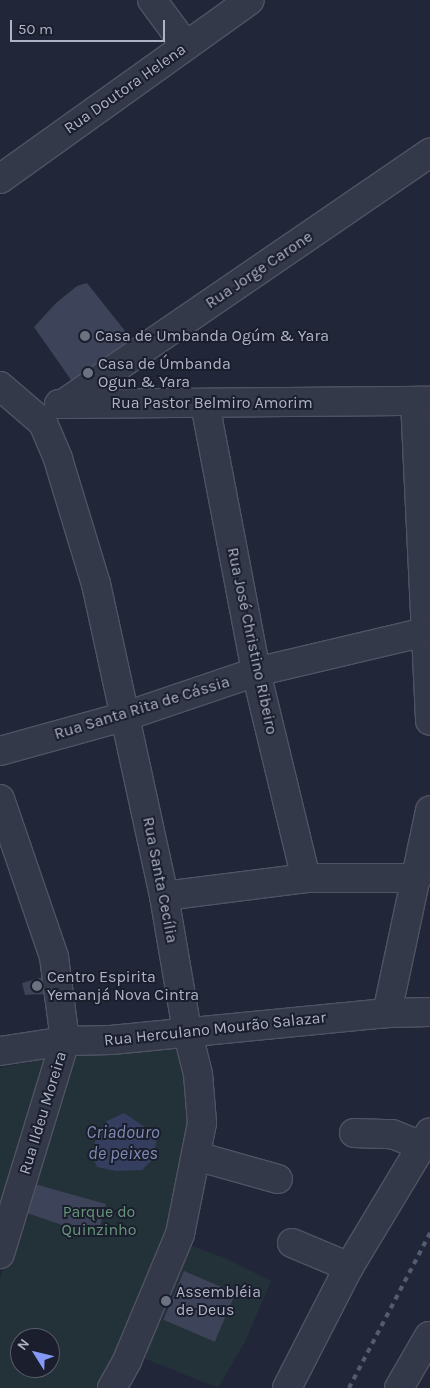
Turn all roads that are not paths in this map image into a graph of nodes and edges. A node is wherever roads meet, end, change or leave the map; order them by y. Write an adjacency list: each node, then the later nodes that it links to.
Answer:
1 (152, 0): 3 (street)
2 (250, 0): 3 (street, Rua Doutora Helena)
3 (186, 46): 5 (street, Rua Doutora Helena)
4 (430, 154): 8 (street, Rua Jorge Carone)
5 (0, 178)
6 (3, 396): 8 (street, Rua Pastor Belmiro Amorim); 12 (street, Rua Santa Cecília)
7 (423, 401): 9 (street, Rua Pastor Belmiro Amorim); 10 (street)
8 (63, 404): 9 (street, Rua Pastor Belmiro Amorim)
9 (205, 404): 11 (street, Rua José Christino Ribeiro)
10 (428, 632): 11 (street, Rua Santa Rita de Cássia); 13 (street)
11 (256, 672): 12 (street, Rua Santa Rita de Cássia); 17 (street, Rua José Christino Ribeiro)
12 (126, 716): 14 (street, Rua Santa Rita de Cássia); 19 (street, Rua Santa Cecília)
13 (430, 721)
14 (0, 751)
15 (0, 799): 23 (street, Rua Ildeu Moreira)
16 (430, 811): 18 (street)
17 (306, 878): 18 (street); 19 (street)
18 (417, 878): 21 (street)
19 (164, 896): 22 (street, Rua Santa Cecília)
20 (430, 1012): 21 (street, Rua Herculano Mourão Salazar)
21 (387, 1013): 22 (street, Rua Herculano Mourão Salazar)
22 (187, 1030): 23 (street, Rua Herculano Mourão Salazar); 27 (street, Rua Santa Cecília)
23 (65, 1041): 24 (street, Rua Herculano Mourão Salazar); 30 (street, Rua Ildeu Moreira)
24 (0, 1050)
25 (354, 1133): 26 (street)
26 (426, 1139): 31 (street)
27 (196, 1156): 28 (street); 33 (street, Rua Santa Cecília)
28 (282, 1184)
29 (292, 1243): 31 (street)
30 (0, 1254)
31 (349, 1267): 34 (street)
32 (429, 1336): 35 (street)
33 (112, 1388)
34 (286, 1388)
35 (399, 1388)

